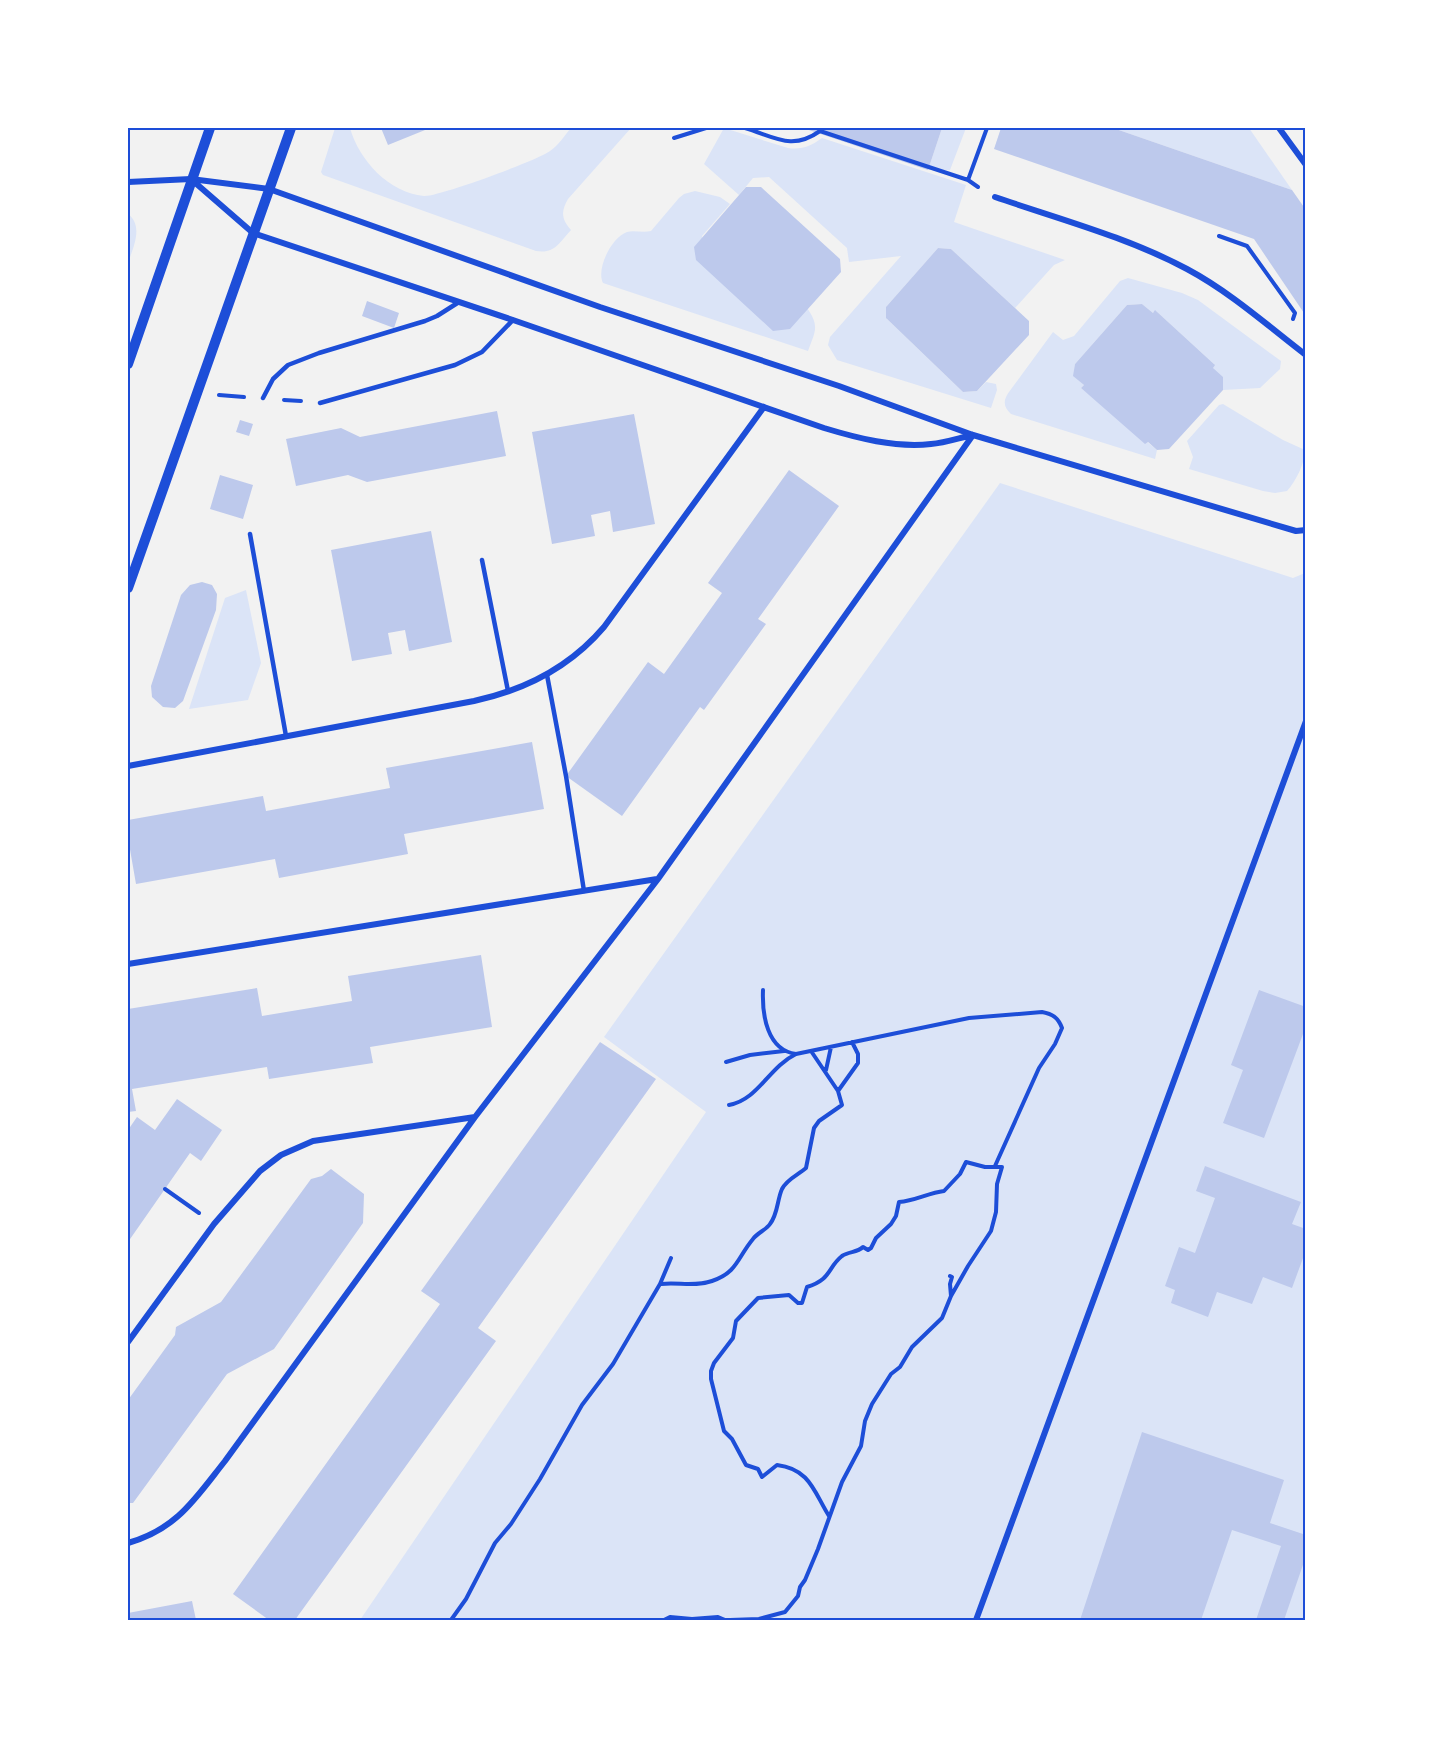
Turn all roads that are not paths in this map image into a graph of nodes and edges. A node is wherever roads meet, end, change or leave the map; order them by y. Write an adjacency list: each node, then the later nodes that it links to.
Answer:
1 (210, 128): 5 (street)
2 (291, 128): 7 (street)
3 (1279, 128): 4 (street)
4 (1305, 165)
5 (191, 179): 6 (street); 7 (street); 9 (street); 13 (street)
6 (128, 182)
7 (269, 189): 9 (street); 17 (street)
8 (995, 197): 12 (street)
9 (253, 233): 10 (street); 21 (street)
10 (460, 302): 11 (street); 14 (lane)
11 (513, 320): 15 (lane); 16 (street)
12 (1305, 355)
13 (128, 364)
14 (263, 398)
15 (320, 403)
16 (764, 407): 17 (street); 22 (street)
17 (973, 435): 18 (street); 27 (street)
18 (1305, 530)
19 (250, 534): 25 (lane)
20 (482, 560): 23 (lane)
21 (128, 588)
22 (547, 675): 23 (street); 28 (lane)
23 (508, 691): 25 (street)
24 (1305, 721): 33 (street)
25 (286, 736): 26 (street)
26 (128, 766)
27 (658, 879): 28 (street); 30 (street)
28 (584, 891): 29 (street)
29 (128, 964)
30 (475, 1117): 31 (street); 32 (street)
31 (128, 1342)
32 (128, 1543)
33 (976, 1620)

